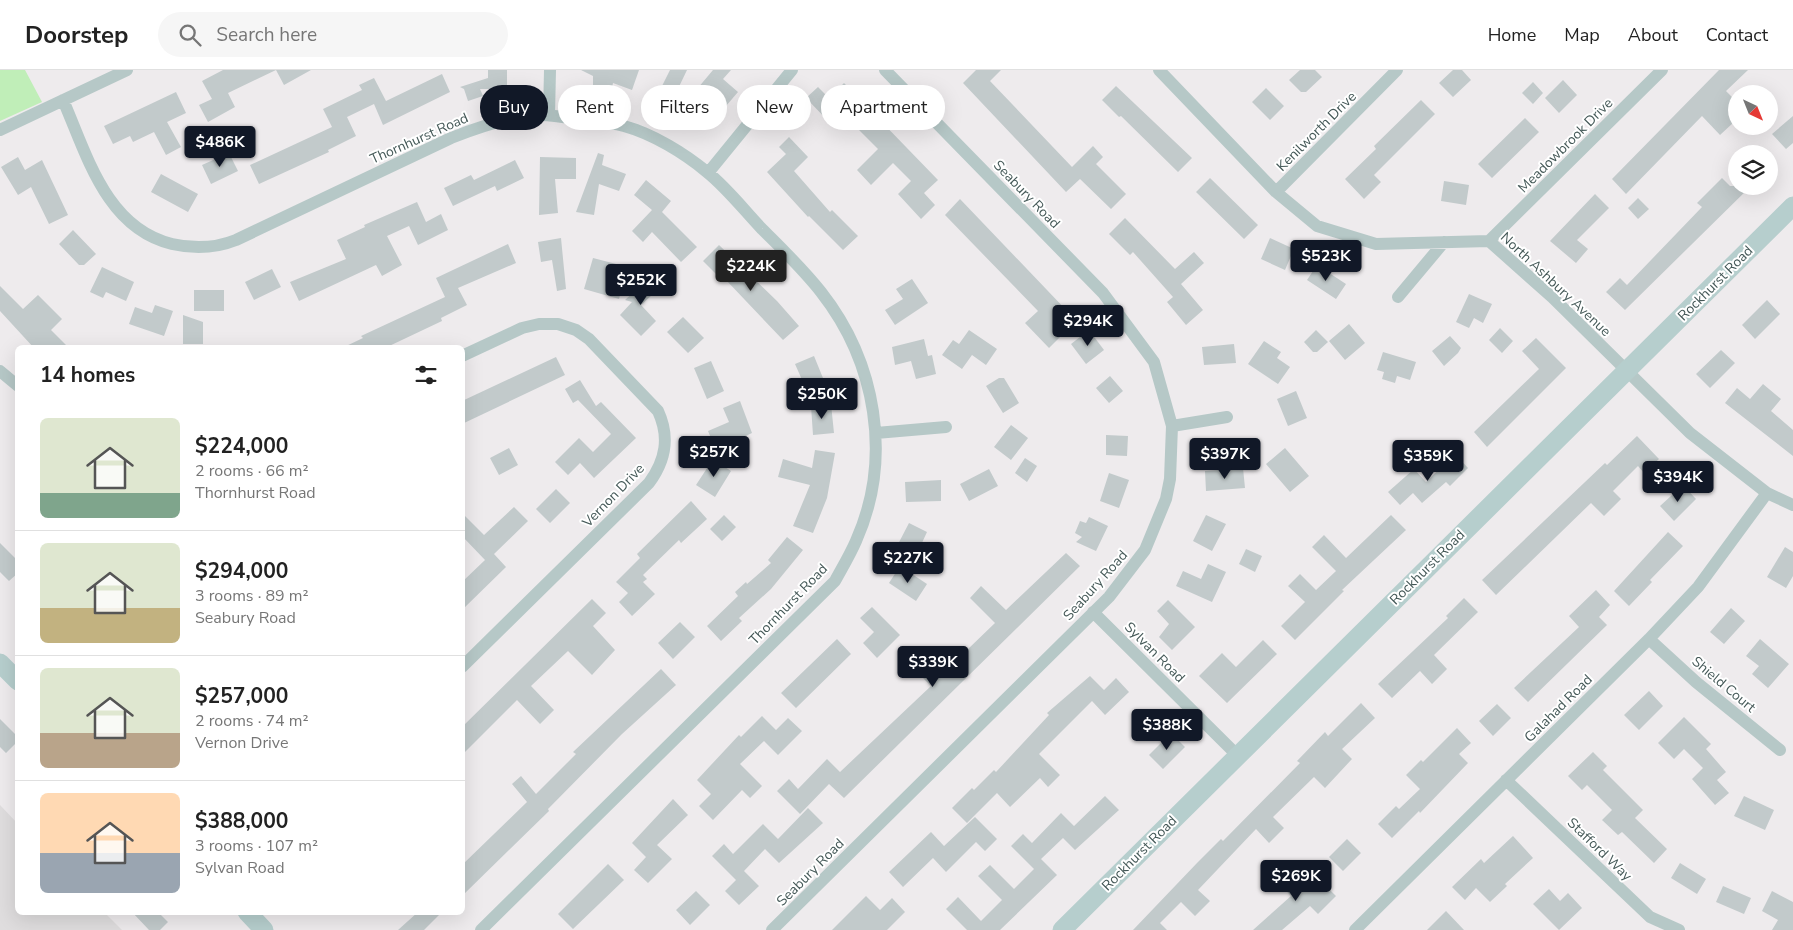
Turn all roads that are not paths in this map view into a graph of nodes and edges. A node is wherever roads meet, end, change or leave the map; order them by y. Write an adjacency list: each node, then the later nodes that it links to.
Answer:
1 (127, 70): 8 (street)
2 (550, 70): 9 (street)
3 (792, 70): 11 (street)
4 (885, 70): 22 (street, Seabury Road)
5 (1159, 70): 12 (street, North Ashbury Avenue)
6 (1398, 70): 12 (street, Kenilworth Drive)
7 (1662, 70): 14 (street, Meadowbrook Drive)
8 (63, 100): 9 (street, Thornhurst Road); 10 (street)
9 (549, 115): 11 (street, Thornhurst Road)
10 (0, 130)
11 (708, 173): 24 (street, Thornhurst Road)
12 (1276, 192): 15 (street, North Ashbury Avenue)
13 (1793, 206): 19 (street, Rockhurst Road)
14 (1489, 241): 15 (street, North Ashbury Avenue); 19 (street, North Ashbury Avenue)
15 (1444, 242): 16 (street)
16 (1398, 297)
17 (465, 355): 30 (street, Vernon Drive)
18 (0, 371): 20 (street)
19 (1625, 371): 25 (street, North Ashbury Avenue); 33 (street, Rockhurst Road)
20 (15, 384)
21 (1227, 417): 22 (street)
22 (1172, 426): 27 (street, Seabury Road)
23 (946, 427): 24 (street)
24 (876, 433): 37 (street, Thornhurst Road)
25 (1767, 493): 26 (street, North Ashbury Avenue); 28 (street, Galahad Road)
26 (1793, 505)
27 (1093, 612): 33 (street, Sylvan Road); 38 (street, Seabury Road)
28 (1649, 639): 32 (street, Shield Court); 34 (street, Galahad Road)
29 (0, 663): 31 (street)
30 (465, 664)
31 (15, 677)
32 (1780, 750)
33 (1238, 755): 39 (street, Rockhurst Road)
34 (1506, 780): 40 (street, Galahad Road); 41 (street, Stafford Way)
35 (250, 915): 36 (street)
36 (264, 930)
37 (481, 930)
38 (772, 930)
39 (1062, 930)
40 (1355, 930)
41 (1678, 930)

